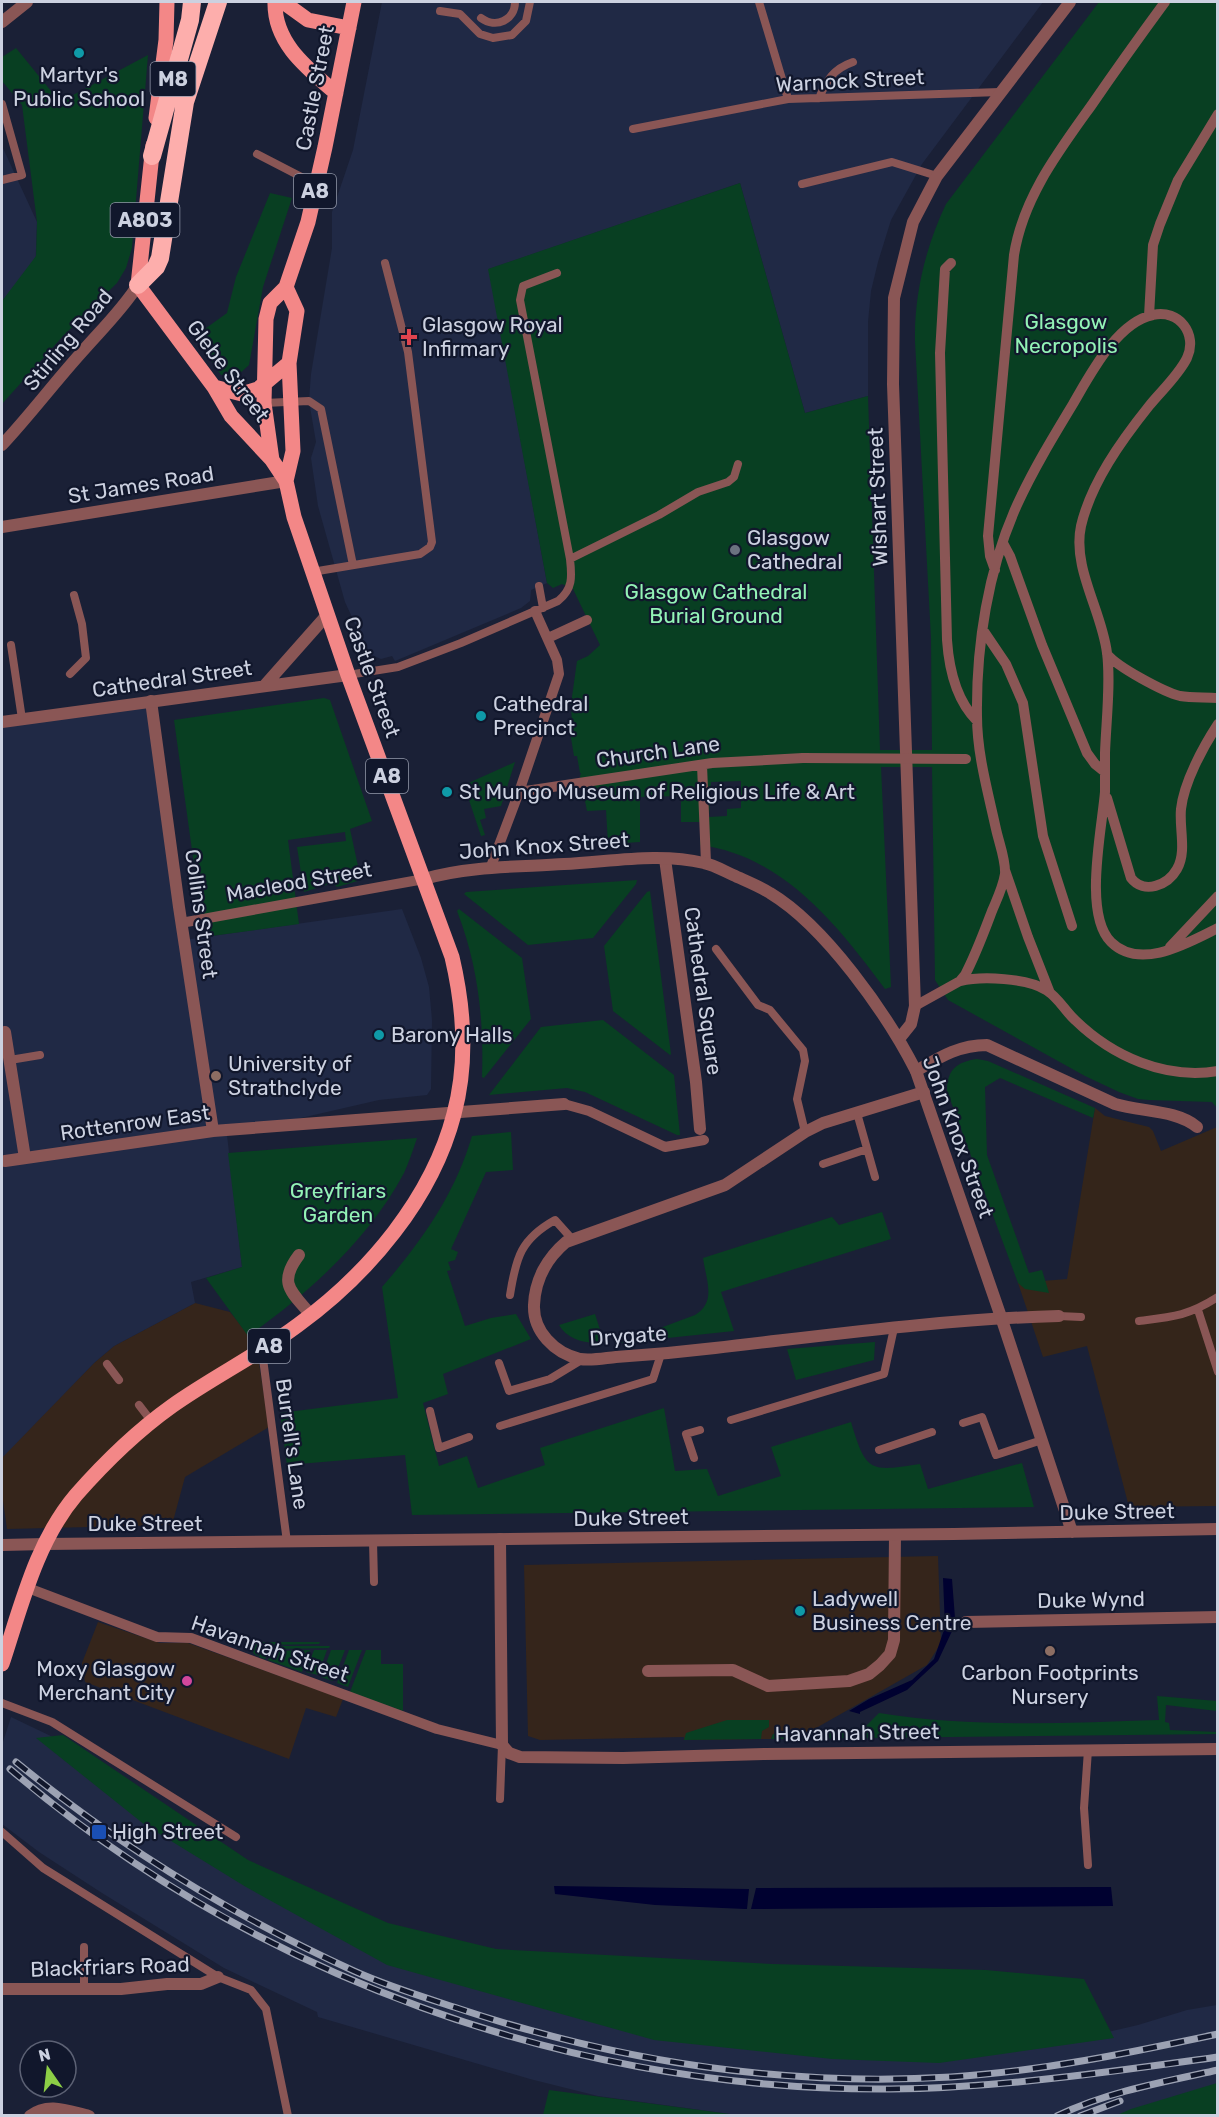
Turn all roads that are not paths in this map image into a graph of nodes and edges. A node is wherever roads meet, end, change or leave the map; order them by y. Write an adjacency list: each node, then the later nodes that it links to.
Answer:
1 (27, 2): 15 (street)
2 (167, 2): 26 (main road, A803)
3 (192, 2): 26 (highway, M8)
4 (218, 2): 34 (highway, M8)
5 (275, 2): 19 (main road)
6 (283, 2): 16 (main road)
7 (354, 2): 16 (main road, Castle Street / A8)
8 (515, 2): 14 (lane)
9 (530, 2): 13 (lane)
10 (759, 2): 21 (lane)
11 (1070, 2): 18 (street, Wishart Street)
12 (1165, 2): 50 (street)
13 (440, 11)
14 (481, 18)
15 (2, 22)
16 (349, 28): 19 (main road, Castle Street / A8)
17 (853, 62): 20 (lane)
18 (1000, 92): 20 (lane, Warnock Street); 27 (street, Wishart Street)
19 (336, 93): 30 (main road, Castle Street / A8)
20 (819, 98): 21 (lane, Warnock Street)
21 (788, 99): 24 (lane, Warnock Street)
22 (2, 104): 28 (lane)
23 (1218, 114): 36 (street)
24 (633, 129)
25 (257, 154): 30 (lane)
26 (152, 156): 34 (main road, A803)
27 (937, 176): 29 (lane); 88 (street, Wishart Street)
28 (2, 180)
29 (802, 184)
30 (317, 185): 35 (main road, Castle Street / A8)
31 (385, 263): 49 (lane)
32 (951, 263): 67 (street)
33 (557, 273): 48 (lane)
34 (138, 285): 39 (main road, Glebe Street); 42 (street, Stirling Road)
35 (286, 287): 37 (main road, Castle Street / A8); 38 (main road, Castle Street)
36 (1149, 316): 47 (street); 60 (street)
37 (290, 363): 38 (main road); 40 (main road, Castle Street / A8)
38 (265, 384): 39 (main road); 41 (main road, Castle Street)
39 (214, 387): 43 (main road, Glebe Street)
40 (290, 401): 41 (lane); 45 (main road, Castle Street / A8); 49 (lane)
41 (264, 404): 43 (main road, Castle Street)
42 (2, 445)
43 (272, 460): 45 (main road, Glebe Street)
44 (738, 464): 48 (lane)
45 (286, 481): 46 (street, St James Road); 51 (main road, Castle Street / A8)
46 (2, 527)
47 (1003, 543): 50 (street); 72 (street)
48 (570, 559): 54 (lane)
49 (353, 565): 51 (lane)
50 (995, 570): 57 (street)
51 (312, 572): 55 (main road, Castle Street / A8)
52 (539, 586): 54 (lane)
53 (74, 595): 61 (lane)
54 (539, 610): 58 (street); 62 (lane)
55 (327, 615): 62 (main road, Castle Street / A8); 63 (street)
56 (587, 620): 58 (street)
57 (983, 630): 67 (street); 82 (street)
58 (548, 638): 74 (street)
59 (11, 645): 66 (lane)
60 (1107, 654): 64 (street); 72 (street)
61 (70, 674)
62 (348, 675): 63 (street, Cathedral Street); 79 (main road, Castle Street / A8)
63 (265, 685): 65 (street, Cathedral Street)
64 (1218, 698)
65 (151, 701): 66 (street, Cathedral Street); 81 (street, Collins Street)
66 (22, 719): 68 (street, Cathedral Street)
67 (977, 721): 70 (street)
68 (2, 722)
69 (1218, 724): 73 (street)
70 (980, 758): 71 (street, Church Lane, bridge); 78 (street)
71 (702, 765): 74 (street, Church Lane); 76 (street)
72 (1105, 772): 73 (street)
73 (1105, 791): 85 (street)
74 (519, 792): 77 (street)
75 (665, 859): 76 (street, John Knox Street); 77 (street, John Knox Street); 102 (street, Cathedral Square)
76 (706, 863): 90 (street, John Knox Street)
77 (490, 869): 79 (street, John Knox Street)
78 (1005, 870): 86 (street); 87 (street)
79 (424, 879): 81 (street, Macleod Street); 98 (main road, Castle Street / A8)
80 (1218, 896): 85 (street)
81 (181, 923): 100 (street, Collins Street)
82 (1072, 926)
83 (1218, 928): 85 (street)
84 (716, 950): 101 (lane)
85 (1166, 951)
86 (960, 981): 87 (street); 88 (street)
87 (1050, 993): 94 (street)
88 (915, 1006): 90 (street, Wishart Street)
89 (5, 1032): 92 (street)
90 (898, 1039): 93 (street, John Knox Street)
91 (39, 1055): 92 (lane)
92 (10, 1060): 104 (street)
93 (916, 1071): 95 (street, John Knox Street); 99 (street)
94 (1218, 1071)
95 (924, 1092): 97 (street, Drygate); 115 (street, John Knox Street)
96 (564, 1104): 98 (street, Cathedral Square); 102 (street, Cathedral Square)
97 (857, 1113): 101 (street, Drygate); 103 (lane)
98 (454, 1114): 100 (street, Rottenrow East); 113 (main road, A8)
99 (1197, 1127)
100 (213, 1131): 104 (street, Rottenrow East)
101 (805, 1132): 108 (street, Drygate)
102 (702, 1134)
103 (867, 1149): 106 (lane); 107 (lane)
104 (25, 1158): 105 (street, Rottenrow East)
105 (3, 1162)
106 (823, 1164)
107 (875, 1177)
108 (572, 1239): 110 (lane); 121 (street, Drygate)
109 (299, 1255): 113 (street)
110 (510, 1295)
111 (1218, 1297): 112 (lane)
112 (1198, 1310): 117 (lane); 124 (lane)
113 (311, 1315): 119 (main road, A8)
114 (1059, 1316): 115 (street, Drygate); 116 (lane)
115 (1001, 1317): 118 (street, Drygate); 135 (street, John Knox Street)
116 (1081, 1317)
117 (1139, 1321)
118 (894, 1328): 120 (street, Drygate); 128 (lane)
119 (262, 1351): 129 (main road, A8); 143 (lane, Burrell's Lane)
120 (661, 1354): 121 (street, Drygate); 131 (lane)
121 (583, 1359): 122 (lane)
122 (499, 1363)
123 (107, 1364): 125 (lane)
124 (1218, 1372)
125 (119, 1380)
126 (139, 1406): 129 (lane)
127 (430, 1411): 134 (lane)
128 (730, 1420)
129 (152, 1422): 144 (main road, A8)
130 (963, 1423): 135 (lane)
131 (500, 1426)
132 (700, 1430): 137 (lane)
133 (932, 1432): 136 (lane)
134 (469, 1437)
135 (1042, 1440): 139 (street, John Knox Street)
136 (879, 1450)
137 (694, 1458)
138 (1218, 1529): 139 (street, Duke Street)
139 (1072, 1532): 140 (street, Duke Street)
140 (895, 1535): 141 (street, Duke Street); 151 (street)
141 (500, 1539): 142 (street, Duke Street); 153 (street)
142 (373, 1541): 143 (street, Duke Street); 146 (lane)
143 (287, 1542): 144 (street, Duke Street)
144 (45, 1544): 145 (street, Duke Street); 147 (main road, A8)
145 (2, 1545)
146 (374, 1582)
147 (28, 1588): 150 (main road, A8); 153 (street, Havannah Street)
148 (1218, 1617): 149 (street, Duke Wynd)
149 (966, 1622)
150 (3, 1656)
151 (648, 1671)
152 (2, 1703): 158 (lane)
153 (502, 1745): 155 (street, Havannah Street); 156 (lane)
154 (1218, 1749): 155 (street, Havannah Street)
155 (1088, 1750): 159 (lane)
156 (500, 1799)
157 (2, 1832): 161 (lane)
158 (237, 1837)
159 (1088, 1865)
160 (84, 1947): 162 (lane)
161 (218, 1977): 162 (street, Blackfriars Road); 166 (lane)
162 (84, 1988): 163 (street, Blackfriars Road)
163 (2, 1989)
164 (30, 2115): 165 (street)
165 (89, 2115)
166 (288, 2115)

